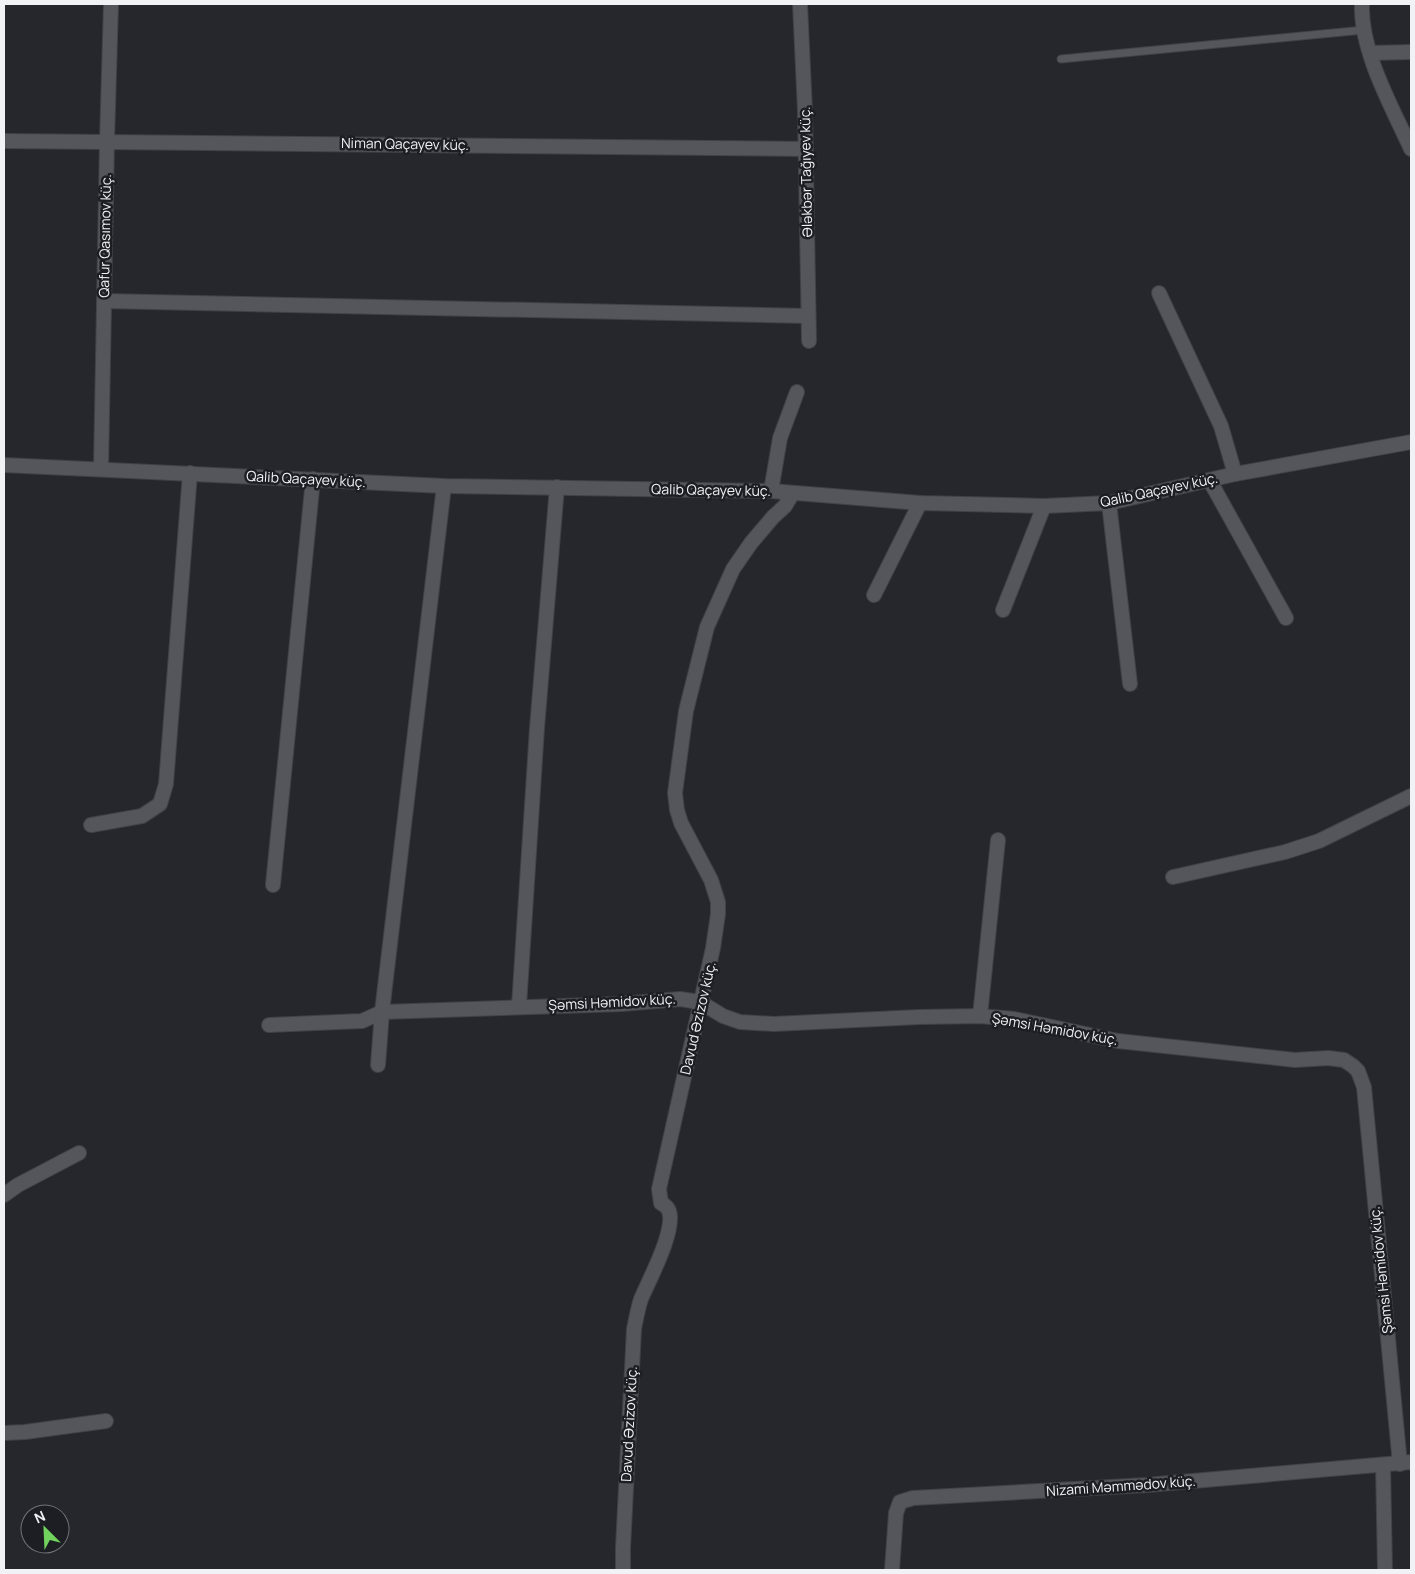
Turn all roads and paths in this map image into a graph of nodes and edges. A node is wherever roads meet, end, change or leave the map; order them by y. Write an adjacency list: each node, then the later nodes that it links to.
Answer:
1 (110, 4): 9 (street, Qafur Qasımov küç.)
2 (800, 4): 10 (street, Ələkbər Tağıyev küç.)
3 (1362, 4): 4 (street)
4 (1364, 30): 6 (street); 7 (lane)
5 (1411, 52): 6 (street)
6 (1370, 53): 11 (street)
7 (1061, 59)
8 (4, 141): 9 (street, Niman Qaçayev küç.)
9 (107, 141): 10 (street, Niman Qaçayev küç.); 13 (street, Qafur Qasımov küç.)
10 (806, 149): 14 (street, Ələkbər Tağıyev küç.)
11 (1411, 149)
12 (1159, 293): 21 (street)
13 (104, 301): 14 (street); 19 (street, Qafur Qasımov küç.)
14 (808, 316): 15 (street, Ələkbər Tağıyev küç.)
15 (809, 341)
16 (798, 392): 26 (street)
17 (1411, 442): 21 (street, Qalib Qaçayev küç.)
18 (4, 466): 19 (street, Qalib Qaçayev küç.)
19 (101, 469): 20 (street, Qalib Qaçayev küç.)
20 (190, 473): 22 (street, Qalib Qaçayev küç.); 36 (street)
21 (1235, 474): 23 (street, Qalib Qaçayev küç.)
22 (313, 479): 24 (street, Qalib Qaçayev küç.); 39 (street)
23 (1210, 481): 29 (street, Qalib Qaçayev küç.); 33 (street)
24 (444, 486): 25 (street, Qalib Qaçayev küç.); 42 (street)
25 (557, 487): 26 (street, Qalib Qaçayev küç.); 41 (street)
26 (771, 491): 27 (street, Qalib Qaçayev küç.)
27 (793, 493): 28 (street, Qalib Qaçayev küç.); 40 (street, Davud Əzizov küç.)
28 (920, 503): 30 (street, Qalib Qaçayev küç.); 31 (street)
29 (1109, 503): 30 (street, Qalib Qaçayev küç.); 34 (street)
30 (1044, 506): 32 (street)
31 (874, 595)
32 (1003, 610)
33 (1286, 618)
34 (1130, 684)
35 (1411, 796): 38 (street)
36 (91, 825)
37 (998, 840): 43 (street)
38 (1173, 877)
39 (273, 885)
40 (700, 1002): 41 (street, Şəmsi Həmidov küç.); 43 (street, Şəmsi Həmidov küç.); 52 (street, Davud Əzizov küç.)
41 (519, 1006): 42 (street, Şəmsi Həmidov küç.)
42 (382, 1012): 44 (street, Şəmsi Həmidov küç.); 45 (street)
43 (980, 1016): 50 (street, Şəmsi Həmidov küç.)
44 (269, 1025)
45 (378, 1065)
46 (79, 1153): 47 (street)
47 (4, 1195)
48 (106, 1421): 49 (street)
49 (4, 1434)
50 (1406, 1463): 51 (street, Nizami Məmmədov küç.)
51 (1383, 1465): 53 (street, Nizami Məmmədov küç.); 54 (street)
52 (623, 1570)
53 (892, 1570)
54 (1385, 1570)

